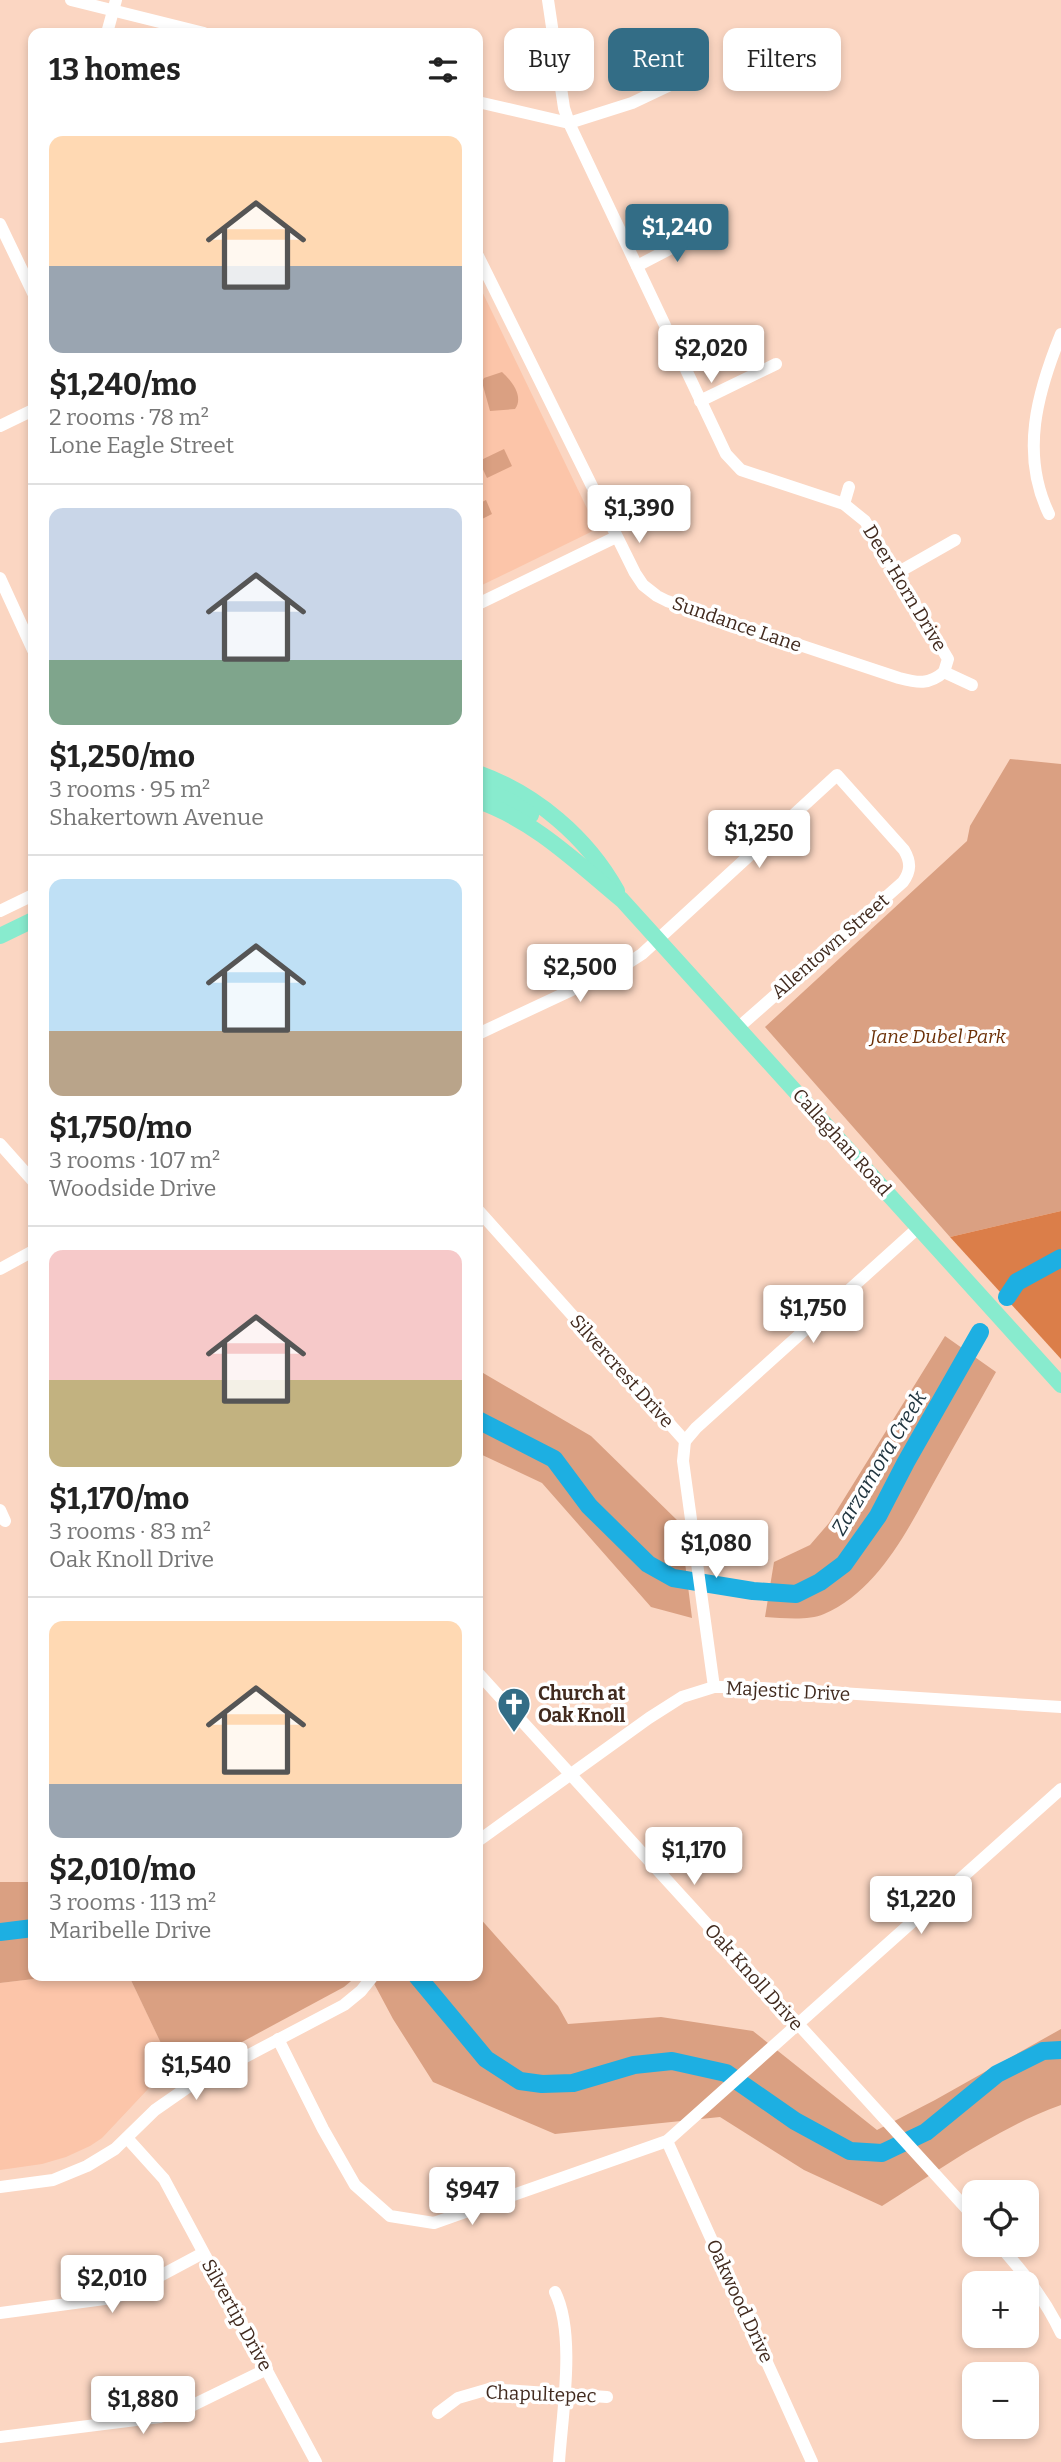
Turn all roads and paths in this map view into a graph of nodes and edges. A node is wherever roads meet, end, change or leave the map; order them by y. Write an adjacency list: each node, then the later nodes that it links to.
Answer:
1 (71, 0): 3 (street)
2 (548, 0): 8 (street, Deer Horn Drive)
3 (115, 5): 4 (street); 5 (street)
4 (108, 28)
5 (188, 28)
6 (657, 91): 8 (street)
7 (483, 103): 8 (street)
8 (569, 123): 12 (street, Deer Horn Drive)
9 (0, 224): 13 (street)
10 (702, 232): 12 (street)
11 (483, 266): 22 (street, Sundance Lane)
12 (637, 266): 16 (street, Deer Horn Drive)
13 (28, 283)
14 (1061, 334): 21 (street)
15 (776, 364): 16 (street)
16 (700, 401): 20 (street, Deer Horn Drive)
17 (28, 412): 18 (street)
18 (0, 426)
19 (849, 487): 20 (street)
20 (844, 504): 24 (street, Deer Horn Drive)
21 (1049, 514)
22 (616, 537): 26 (street); 28 (street, Sundance Lane)
23 (955, 540): 24 (street)
24 (897, 573): 28 (street, Deer Horn Drive)
25 (0, 578): 27 (street)
26 (483, 602)
27 (28, 639)
28 (944, 672): 29 (street)
29 (972, 685)
30 (483, 775): 35 (main road, Callaghan Road)
31 (483, 790): 33 (main road)
32 (483, 804): 33 (main road, Callaghan Road)
33 (597, 880): 35 (main road, Callaghan Road)
34 (28, 897): 36 (street)
35 (622, 900): 39 (main road, Callaghan Road)
36 (0, 911)
37 (28, 922): 38 (main road)
38 (0, 936)
39 (659, 939): 40 (main road, Callaghan Road); 40 (street, Allentown Street); 41 (street)
40 (739, 1027): 45 (main road, Callaghan Road)
41 (483, 1032)
42 (0, 1144): 43 (street)
43 (28, 1175)
44 (483, 1216): 49 (street, Silvercrest Drive)
45 (919, 1227): 48 (main road, Callaghan Road); 49 (street)
46 (28, 1254): 47 (street)
47 (0, 1269)
48 (1061, 1385)
49 (685, 1441): 51 (street, Silvercrest Drive)
50 (483, 1678): 53 (street, Oak Knoll Drive)
51 (714, 1687): 52 (street, Majestic Drive); 53 (street, Majestic Drive)
52 (1061, 1707)
53 (571, 1775): 55 (street, Majestic Drive); 57 (street, Oak Knoll Drive)
54 (1061, 1789): 57 (street)
55 (483, 1837)
56 (368, 1981): 58 (street)
57 (797, 2025): 60 (street); 62 (street, Oak Knoll Drive)
58 (278, 2039): 59 (street); 60 (street)
59 (127, 2138): 61 (street); 63 (street, Silvertip Drive)
60 (667, 2141): 75 (street, Oakwood Drive)
61 (0, 2187)
62 (962, 2204)
63 (203, 2253): 66 (street); 68 (street, Silvertip Drive)
64 (1009, 2257): 67 (street)
65 (555, 2292): 69 (street)
66 (0, 2312)
67 (1061, 2333)
68 (267, 2369): 72 (street); 73 (street, Silvertip Drive)
69 (563, 2394): 70 (street, Chapultepec); 71 (street, Chapultepec); 74 (street)
70 (607, 2397)
71 (438, 2413)
72 (0, 2437)
73 (316, 2462)
74 (559, 2462)
75 (812, 2462)

